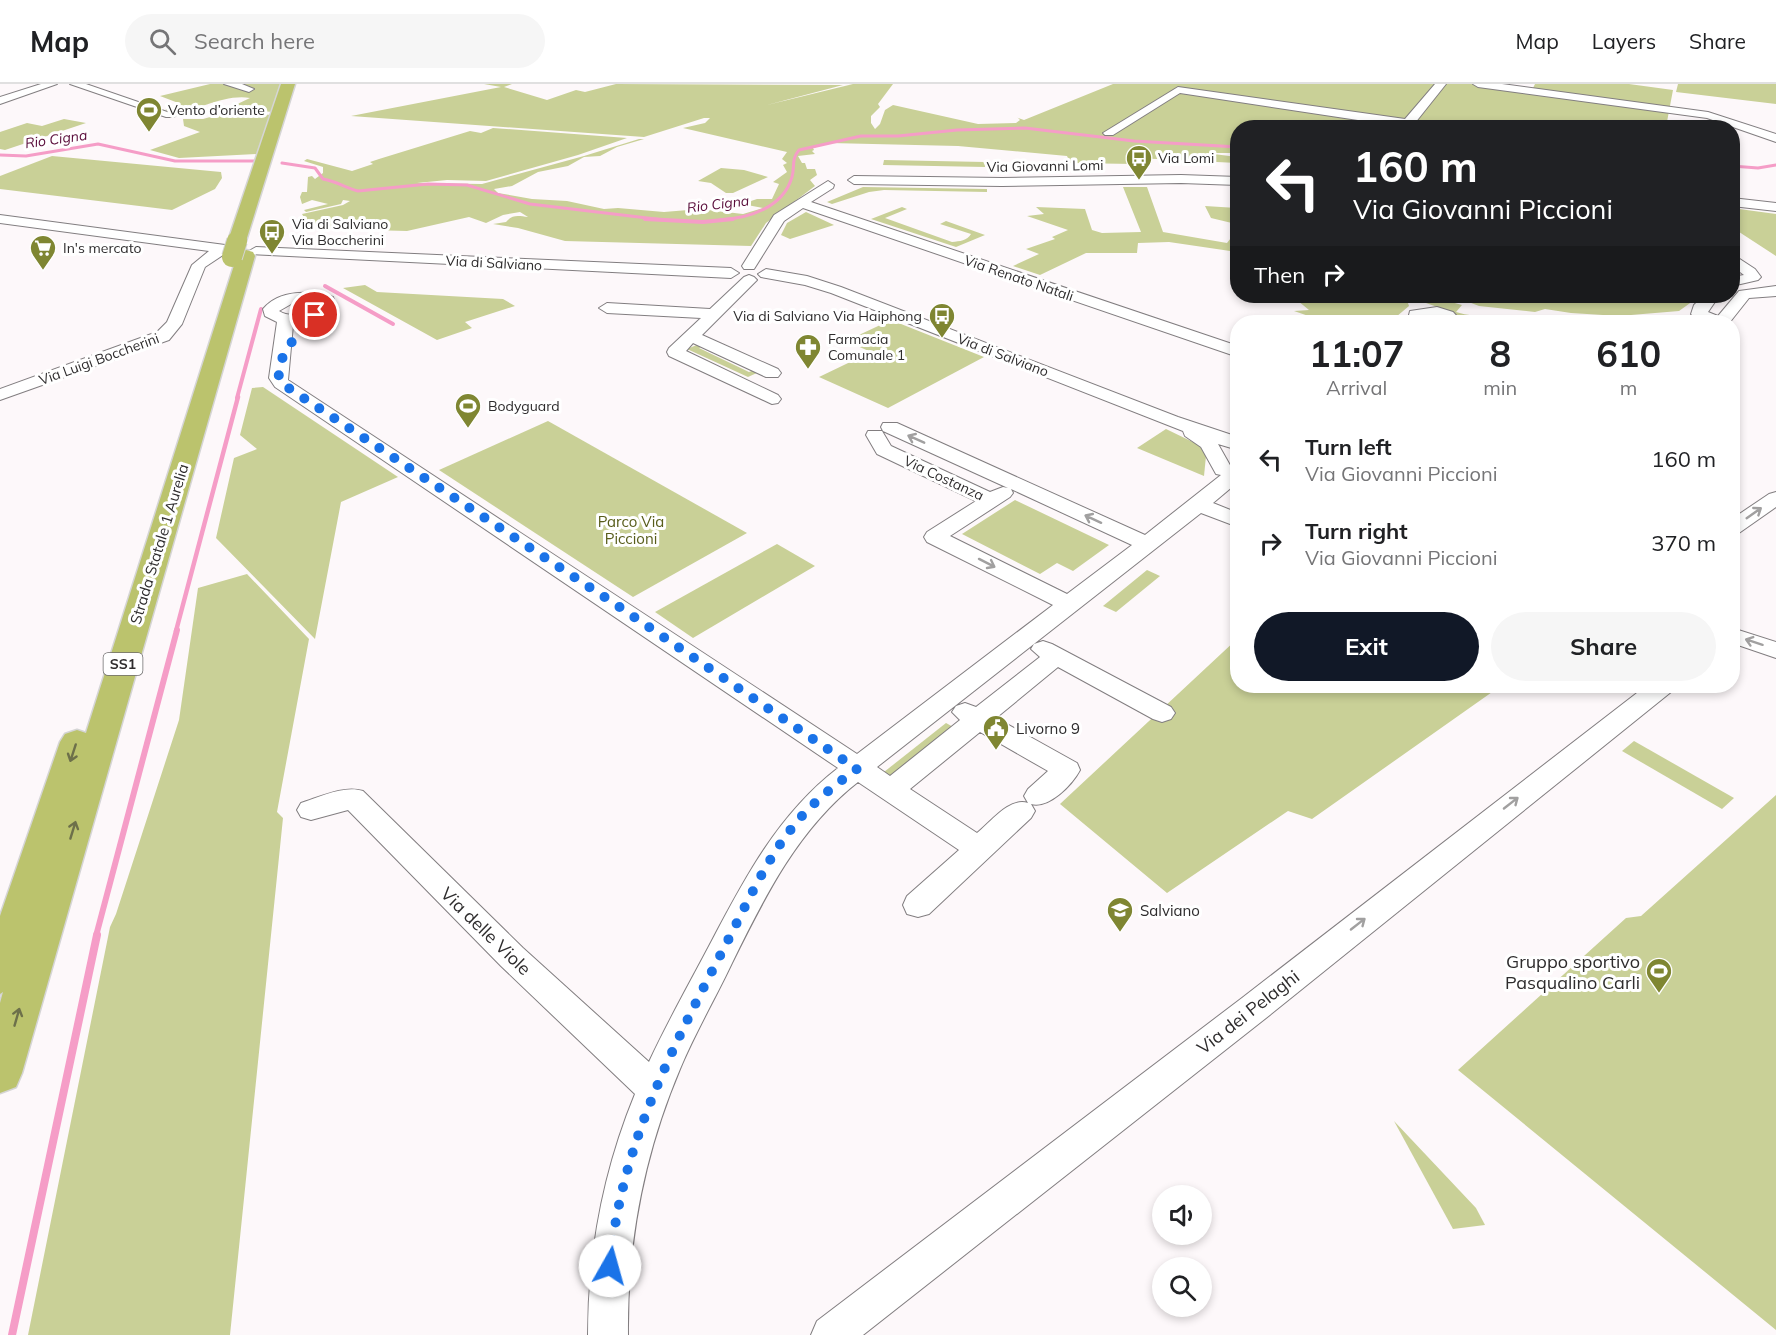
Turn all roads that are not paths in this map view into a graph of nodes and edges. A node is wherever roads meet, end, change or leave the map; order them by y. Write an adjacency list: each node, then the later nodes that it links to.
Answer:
1 (52, 84): 9 (street)
2 (75, 84): 10 (street)
3 (229, 84): 8 (street)
4 (288, 84): 17 (highway, Strada Statale 1 Aurelia / SS1)
5 (298, 84): 17 (highway, Strada Statale 1 Aurelia / SS1)
6 (1441, 84): 12 (street)
7 (1478, 84): 13 (street)
8 (249, 89)
9 (0, 101)
10 (170, 116)
11 (1373, 120): 15 (street)
12 (1410, 120)
13 (1725, 120)
14 (1740, 127): 16 (street)
15 (1109, 133)
16 (1776, 138)
17 (275, 141): 25 (highway, Strada Statale 1 Aurelia / SS1)
18 (1230, 182): 19 (street, Via Giovanni Lomi)
19 (801, 203): 27 (street); 40 (street, Via Renato Natali)
20 (1740, 203): 21 (street)
21 (1776, 207)
22 (0, 219): 23 (street, Via di Salviano)
23 (30, 224): 24 (street); 25 (street, Via di Salviano)
24 (10, 232)
25 (239, 249): 27 (street, Via di Salviano); 43 (street, Via Luigi Boccherini); 68 (highway, Strada Statale 1 Aurelia / SS1, one-way to 68); 69 (highway, Strada Statale 1 Aurelia / SS1, one-way to 25)
26 (1740, 264): 28 (street)
27 (749, 273): 35 (street); 45 (street, Via di Salviano)
28 (1740, 280)
29 (1776, 291): 30 (street)
30 (1740, 299)
31 (1704, 303): 37 (street)
32 (1737, 303): 38 (street)
33 (607, 308): 35 (street)
34 (1422, 310): 36 (street)
35 (714, 314): 39 (street)
36 (1447, 315)
37 (1702, 315)
38 (1727, 315)
39 (691, 336): 42 (street); 42 (street)
40 (1230, 349)
41 (283, 357): 41 (street); 63 (street)
42 (745, 386): 44 (street)
43 (0, 395)
44 (772, 399)
45 (1171, 421): 46 (street, Via di Salviano); 47 (street)
46 (1230, 441)
47 (1224, 480): 49 (street); 53 (street)
48 (1017, 484): 51 (street, Via Costanza); 51 (street, Via Costanza, one-way to 51); 53 (street, Via Costanza, one-way to 48)
49 (1230, 498)
50 (1776, 498): 52 (street, one-way to 50)
51 (992, 501): 54 (street, one-way to 54)
52 (1740, 523)
53 (1147, 543): 54 (street)
54 (1069, 604): 56 (street)
55 (1740, 638): 57 (street, one-way to 55)
56 (1024, 639): 58 (street); 60 (street)
57 (1776, 650)
58 (1057, 656): 61 (street); 62 (street)
59 (1653, 693): 72 (street, Via dei Pelaghi, one-way to 59)
60 (945, 701): 62 (street); 63 (street)
61 (1162, 713)
62 (978, 719): 64 (street); 66 (street)
63 (857, 769): 64 (street); 70 (street)
64 (890, 790): 66 (street)
65 (311, 810): 70 (street, Via delle Viole)
66 (979, 849): 67 (street)
67 (918, 905)
68 (0, 976)
69 (0, 1073)
70 (654, 1090): 71 (street)
71 (608, 1335)
72 (831, 1335)

